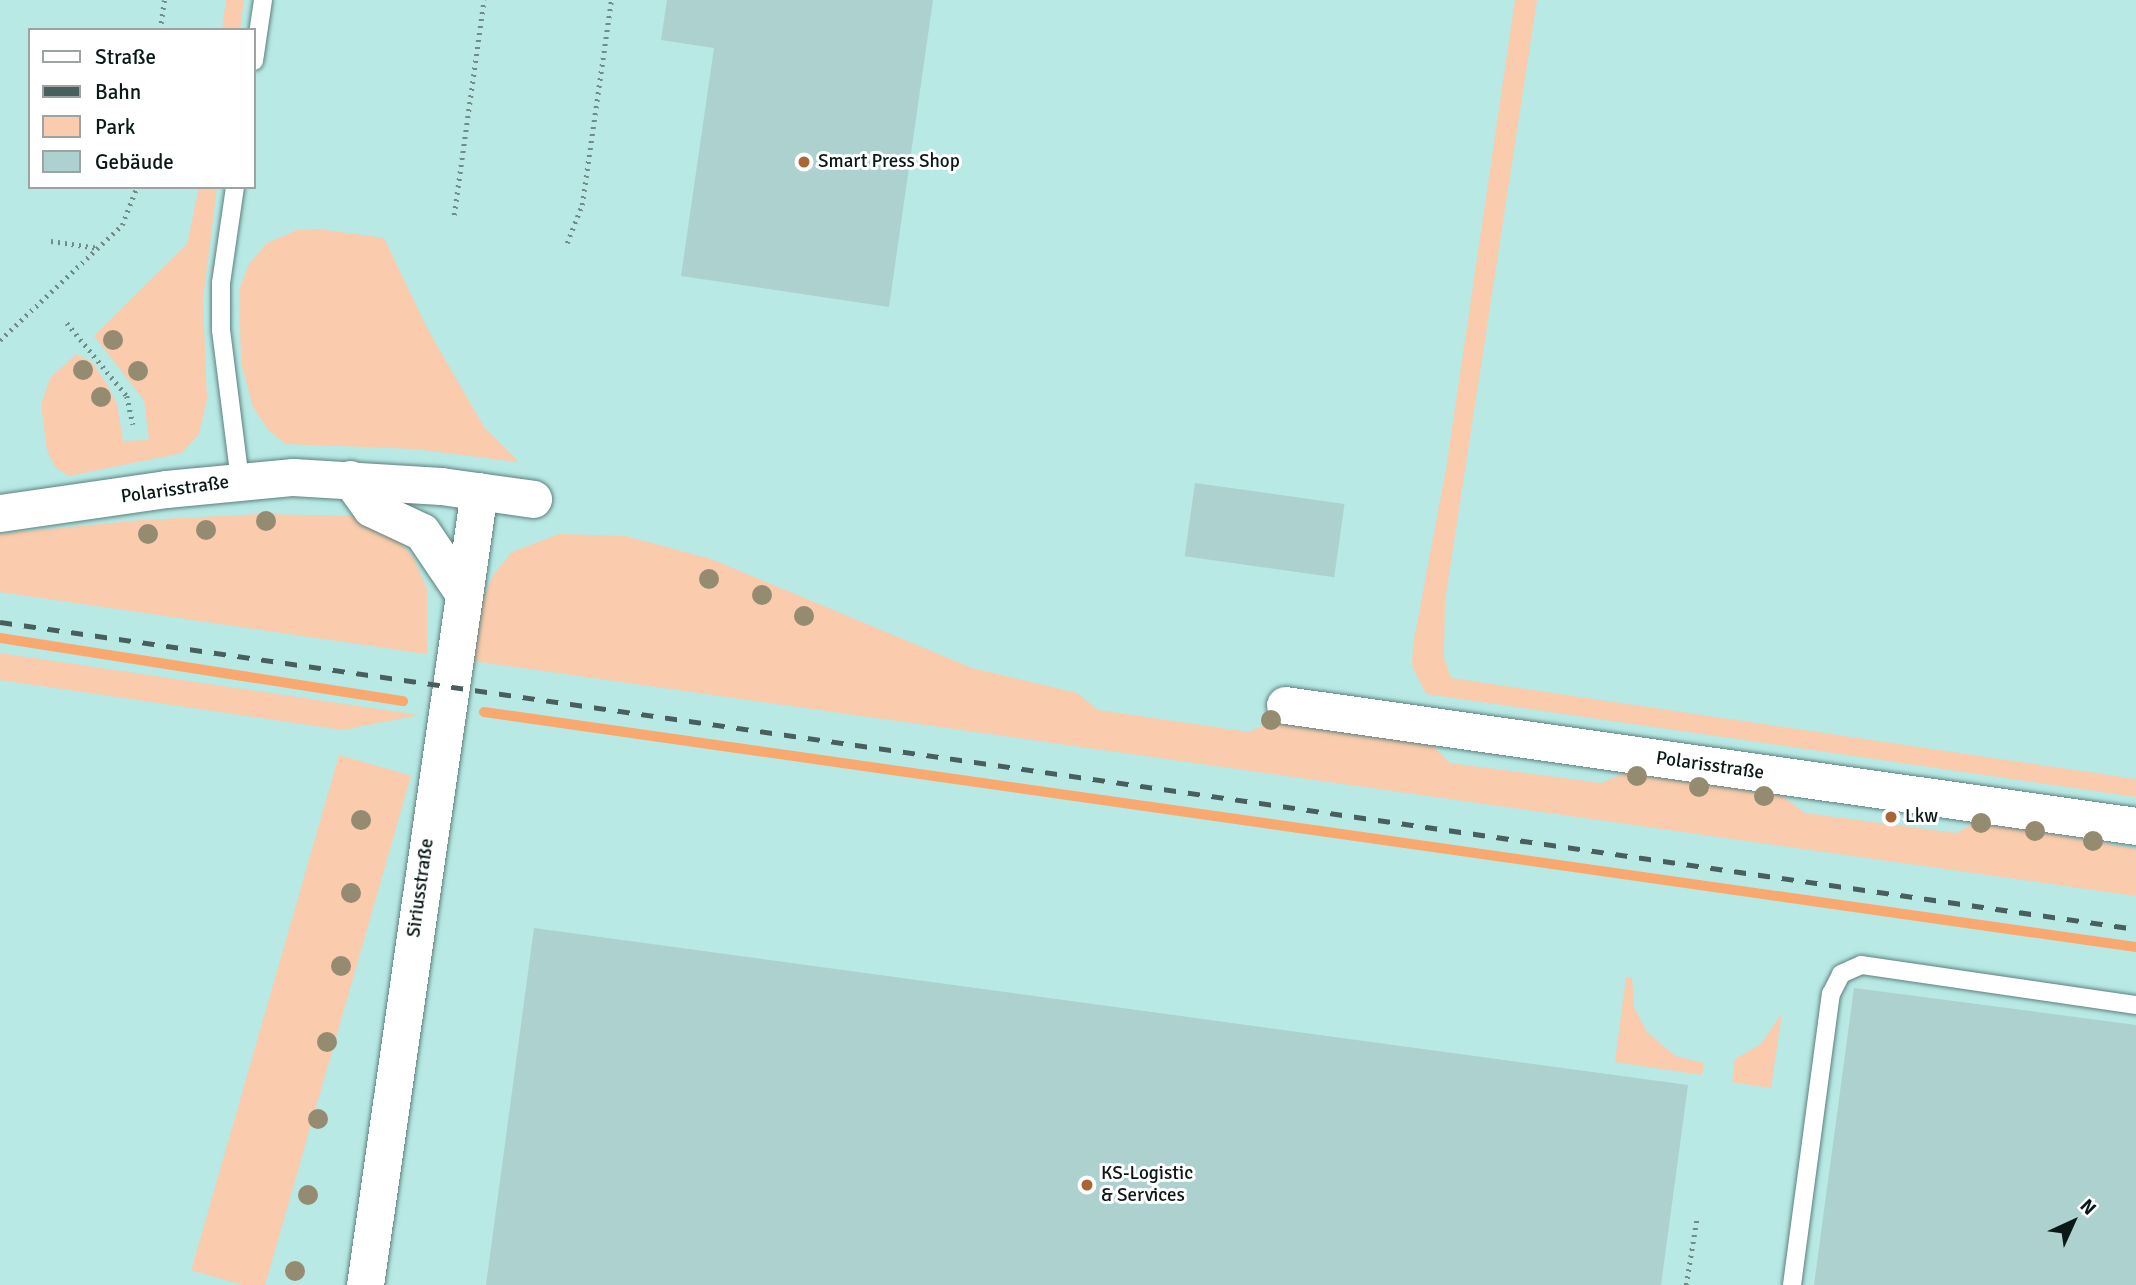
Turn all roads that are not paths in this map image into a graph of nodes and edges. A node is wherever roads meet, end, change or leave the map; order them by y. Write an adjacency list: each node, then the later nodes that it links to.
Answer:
1 (262, 0): 2 (lane)
2 (256, 46)
3 (235, 189): 5 (lane)
4 (350, 479): 5 (street, Polarisstraße); 6 (street, Polarisstraße); 9 (street)
5 (240, 481): 8 (street, Polarisstraße)
6 (479, 491): 7 (street, Polarisstraße); 9 (street, Siriusstraße)
7 (533, 499)
8 (0, 513)
9 (464, 594): 13 (street, Siriusstraße)
10 (1285, 705): 11 (street, Polarisstraße)
11 (2136, 826)
12 (2136, 1005): 14 (lane)
13 (365, 1285)
14 (1792, 1285)

